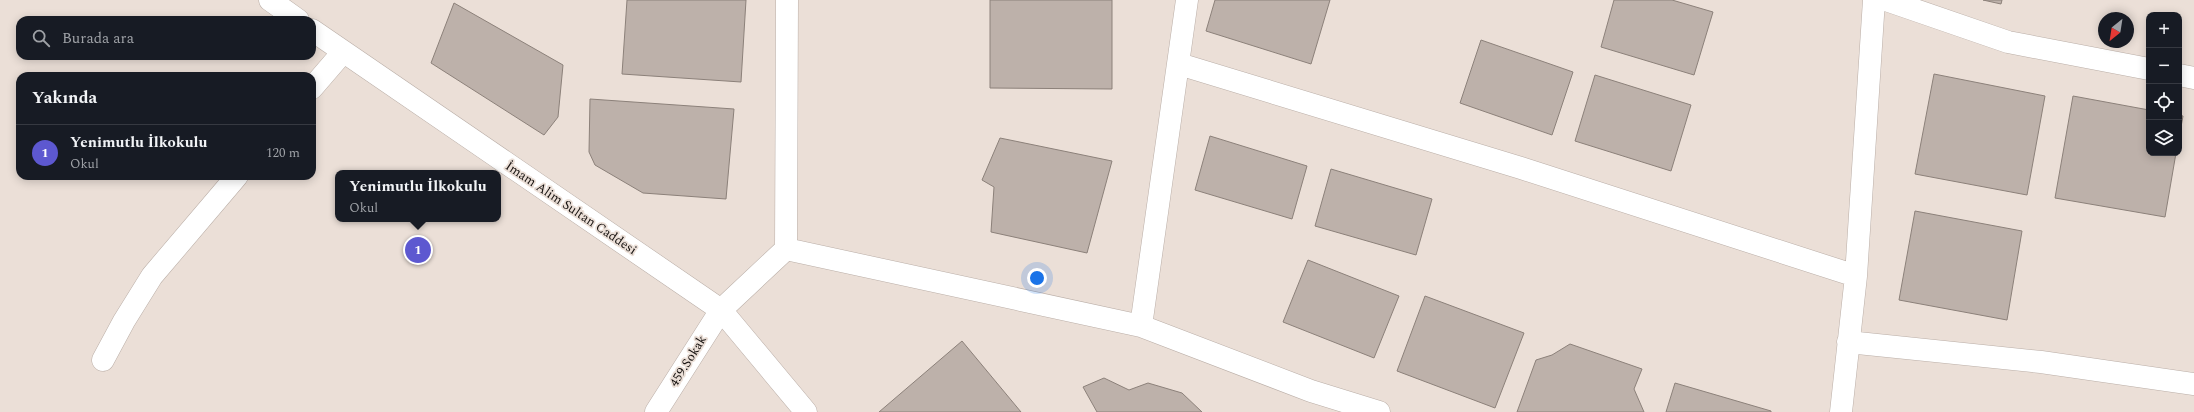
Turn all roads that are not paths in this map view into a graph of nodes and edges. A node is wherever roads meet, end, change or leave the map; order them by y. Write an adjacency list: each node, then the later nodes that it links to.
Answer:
1 (270, 0): 6 (street)
2 (787, 0): 15 (street)
3 (1187, 0): 9 (street)
4 (1874, 0): 16 (street)
5 (1886, 0): 10 (street)
6 (292, 16)
7 (316, 33): 8 (street, İmam Alim Sultan Caddesi)
8 (343, 52): 13 (street); 17 (street, İmam Alim Sultan Caddesi)
9 (1179, 64): 16 (street); 18 (street)
10 (2146, 68)
11 (2182, 76): 12 (street)
12 (2194, 78)
13 (316, 83)
14 (234, 180): 20 (street)
15 (786, 248): 17 (street, 459.Sokak); 18 (street)
16 (1856, 276): 19 (street)
17 (721, 310): 23 (street, 459.Sokak); 24 (street, İmam Alim Sultan Caddesi)
18 (1141, 326): 22 (street)
19 (1848, 342): 21 (street); 27 (street)
20 (103, 360)
21 (2194, 384)
22 (1311, 391): 25 (street); 26 (street)
23 (656, 412)
24 (806, 412)
25 (1320, 412)
26 (1379, 412)
27 (1841, 412)

